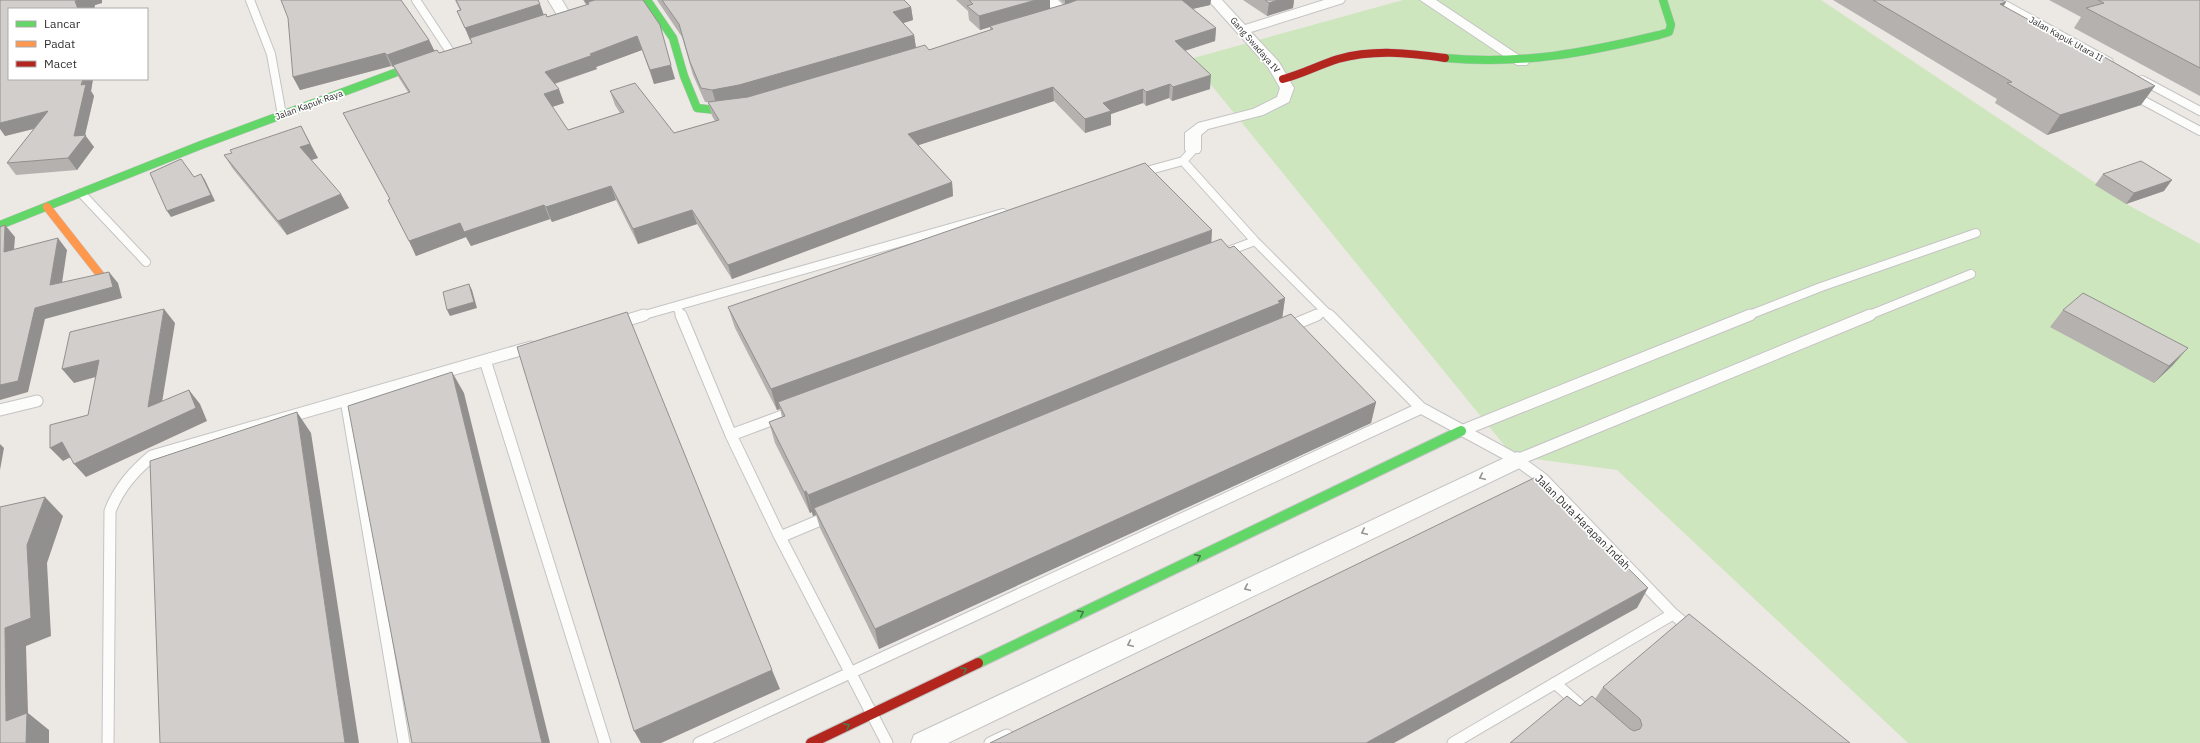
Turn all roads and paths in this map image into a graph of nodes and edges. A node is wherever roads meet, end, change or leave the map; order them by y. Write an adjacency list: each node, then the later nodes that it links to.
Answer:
1 (250, 0): 22 (lane)
2 (416, 0): 14 (lane)
3 (556, 0): 12 (street)
4 (647, 0): 20 (street)
5 (1050, 0): 11 (street)
6 (1215, 0): 13 (street, Gang Swadaya IV)
7 (1338, 0): 13 (street)
8 (1427, 0): 15 (street)
9 (1663, 0): 15 (street)
10 (1996, 0): 16 (lane, Jalan Kapuk Utara II)
11 (1062, 12)
12 (564, 16)
13 (1243, 30): 18 (street, Gang Swadaya IV)
14 (447, 54): 22 (street, Jalan Kapuk Raya)
15 (1522, 62): 18 (street)
16 (2117, 66)
17 (2138, 78): 21 (lane)
18 (1283, 79): 24 (street, Gang Swadaya IV)
19 (2123, 89): 23 (lane)
20 (752, 103)
21 (2200, 112)
22 (282, 115): 27 (street, Jalan Kapuk Raya)
23 (2200, 131)
24 (1193, 150): 25 (lane)
25 (1183, 161): 26 (lane); 32 (lane, Jalan Duta Harapan Indah)
26 (1130, 176)
27 (81, 192): 28 (street, Jalan Kapuk Raya); 34 (lane)
28 (47, 207): 30 (street, Jalan Kapuk Raya); 36 (street)
29 (1014, 210): 37 (lane)
30 (0, 225)
31 (1976, 233): 48 (lane)
32 (1255, 241): 33 (lane); 38 (lane, Jalan Duta Harapan Indah)
33 (1210, 257)
34 (146, 262)
35 (1971, 274): 50 (lane)
36 (102, 276)
37 (677, 307): 39 (lane); 49 (lane)
38 (1325, 312): 40 (lane); 46 (lane, Jalan Duta Harapan Indah)
39 (608, 326)
40 (1274, 333)
41 (539, 345): 42 (lane)
42 (485, 360): 43 (lane); 64 (lane)
43 (346, 400): 62 (lane); 63 (lane)
44 (37, 401): 47 (lane)
45 (806, 407): 49 (lane)
46 (1421, 408): 48 (lane, Jalan Duta Harapan Indah); 57 (lane)
47 (0, 410)
48 (1460, 431): 50 (lane, Jalan Duta Harapan Indah); 59 (street, one-way to 48)
49 (732, 435): 54 (lane)
50 (1517, 460): 51 (lane, Jalan Duta Harapan Indah); 68 (street, one-way to 68)
51 (1543, 479): 52 (lane); 55 (lane, Jalan Duta Harapan Indah)
52 (1529, 486)
53 (839, 512): 54 (lane)
54 (780, 536): 57 (lane)
55 (1673, 614): 56 (lane, Jalan Duta Harapan Indah); 58 (lane)
56 (1703, 639)
57 (852, 673): 59 (lane); 65 (lane)
58 (1555, 683): 60 (lane); 70 (lane)
59 (873, 714): 66 (street, one-way to 59); 67 (lane)
60 (1600, 723)
61 (1019, 729): 69 (lane)
62 (108, 743)
63 (404, 743)
64 (605, 743)
65 (699, 743)
66 (812, 743)
67 (887, 743)
68 (922, 743)
69 (990, 743)
70 (1453, 743)

